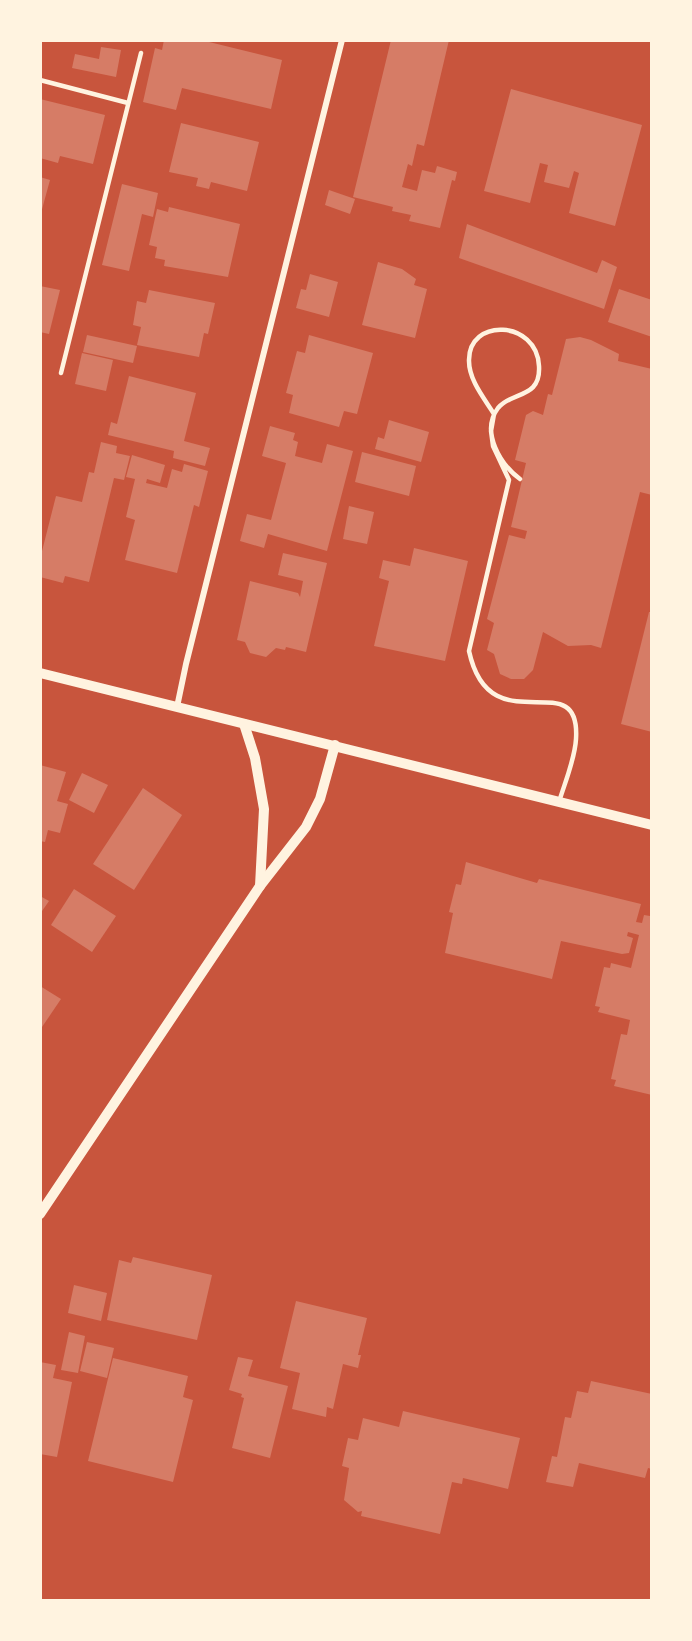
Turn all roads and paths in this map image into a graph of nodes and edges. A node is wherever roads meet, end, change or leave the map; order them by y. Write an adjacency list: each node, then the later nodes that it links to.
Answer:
1 (342, 40): 8 (street)
2 (141, 53): 4 (lane)
3 (40, 80): 4 (lane)
4 (128, 103): 5 (lane)
5 (61, 373)
6 (520, 479): 11 (lane)
7 (40, 673): 8 (street)
8 (177, 707): 9 (street)
9 (244, 723): 10 (street); 13 (street)
10 (335, 745): 11 (street); 13 (street)
11 (559, 802): 12 (street)
12 (651, 825)
13 (260, 886): 14 (street)
14 (40, 1214)

